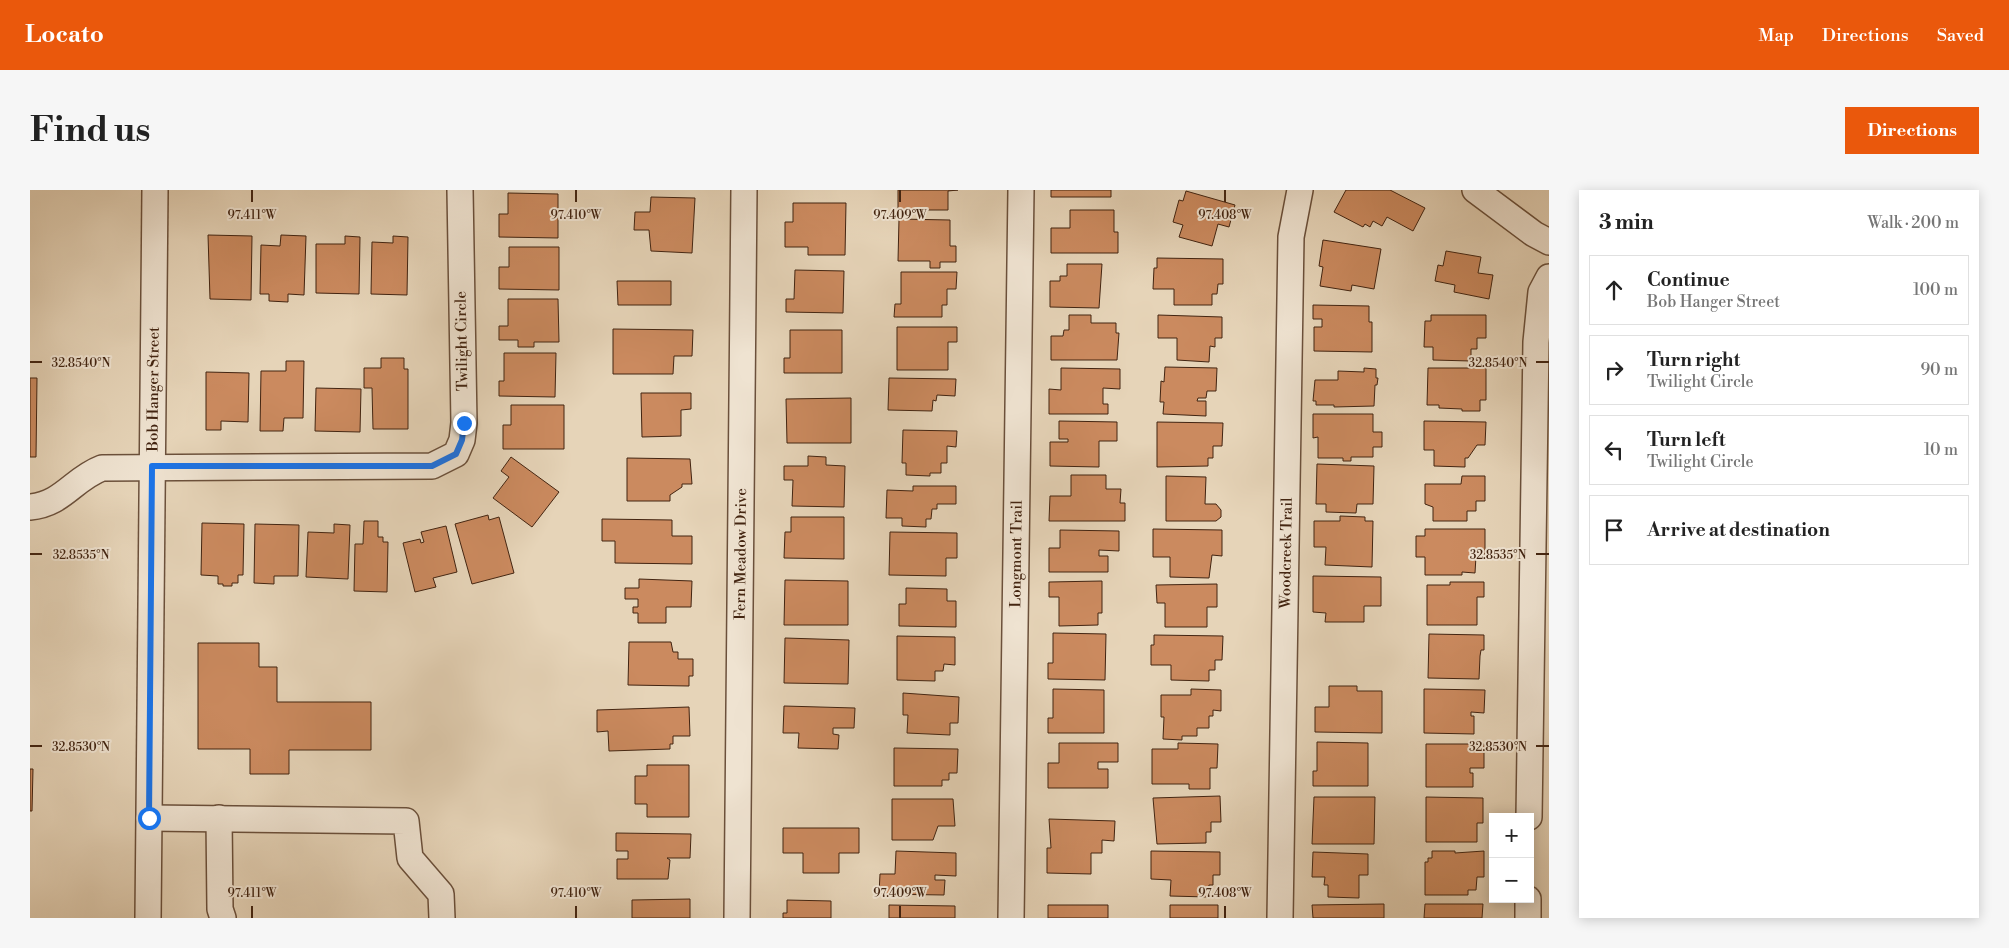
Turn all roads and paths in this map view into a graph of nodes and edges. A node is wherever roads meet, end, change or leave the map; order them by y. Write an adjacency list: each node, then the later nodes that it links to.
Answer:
1 (155, 190): 9 (street, Bob Hanger Street)
2 (460, 190): 9 (street, Twilight Circle)
3 (744, 190): 18 (street, Fern Meadow Drive)
4 (1021, 190): 19 (street, Longmont Trail)
5 (1300, 190): 20 (street, Woodcreek Trail)
6 (1475, 190): 7 (street)
7 (1549, 242)
8 (1549, 277): 11 (street)
9 (152, 466): 10 (street, Twilight Circle); 12 (street, Bob Hanger Street)
10 (30, 507)
11 (1529, 813)
12 (149, 818): 13 (street); 15 (street, Bob Hanger Street)
13 (220, 818): 16 (street); 17 (street)
14 (1528, 903): 21 (street)
15 (148, 918)
16 (223, 918)
17 (442, 918)
18 (737, 918)
19 (1011, 918)
20 (1280, 918)
21 (1528, 918)

